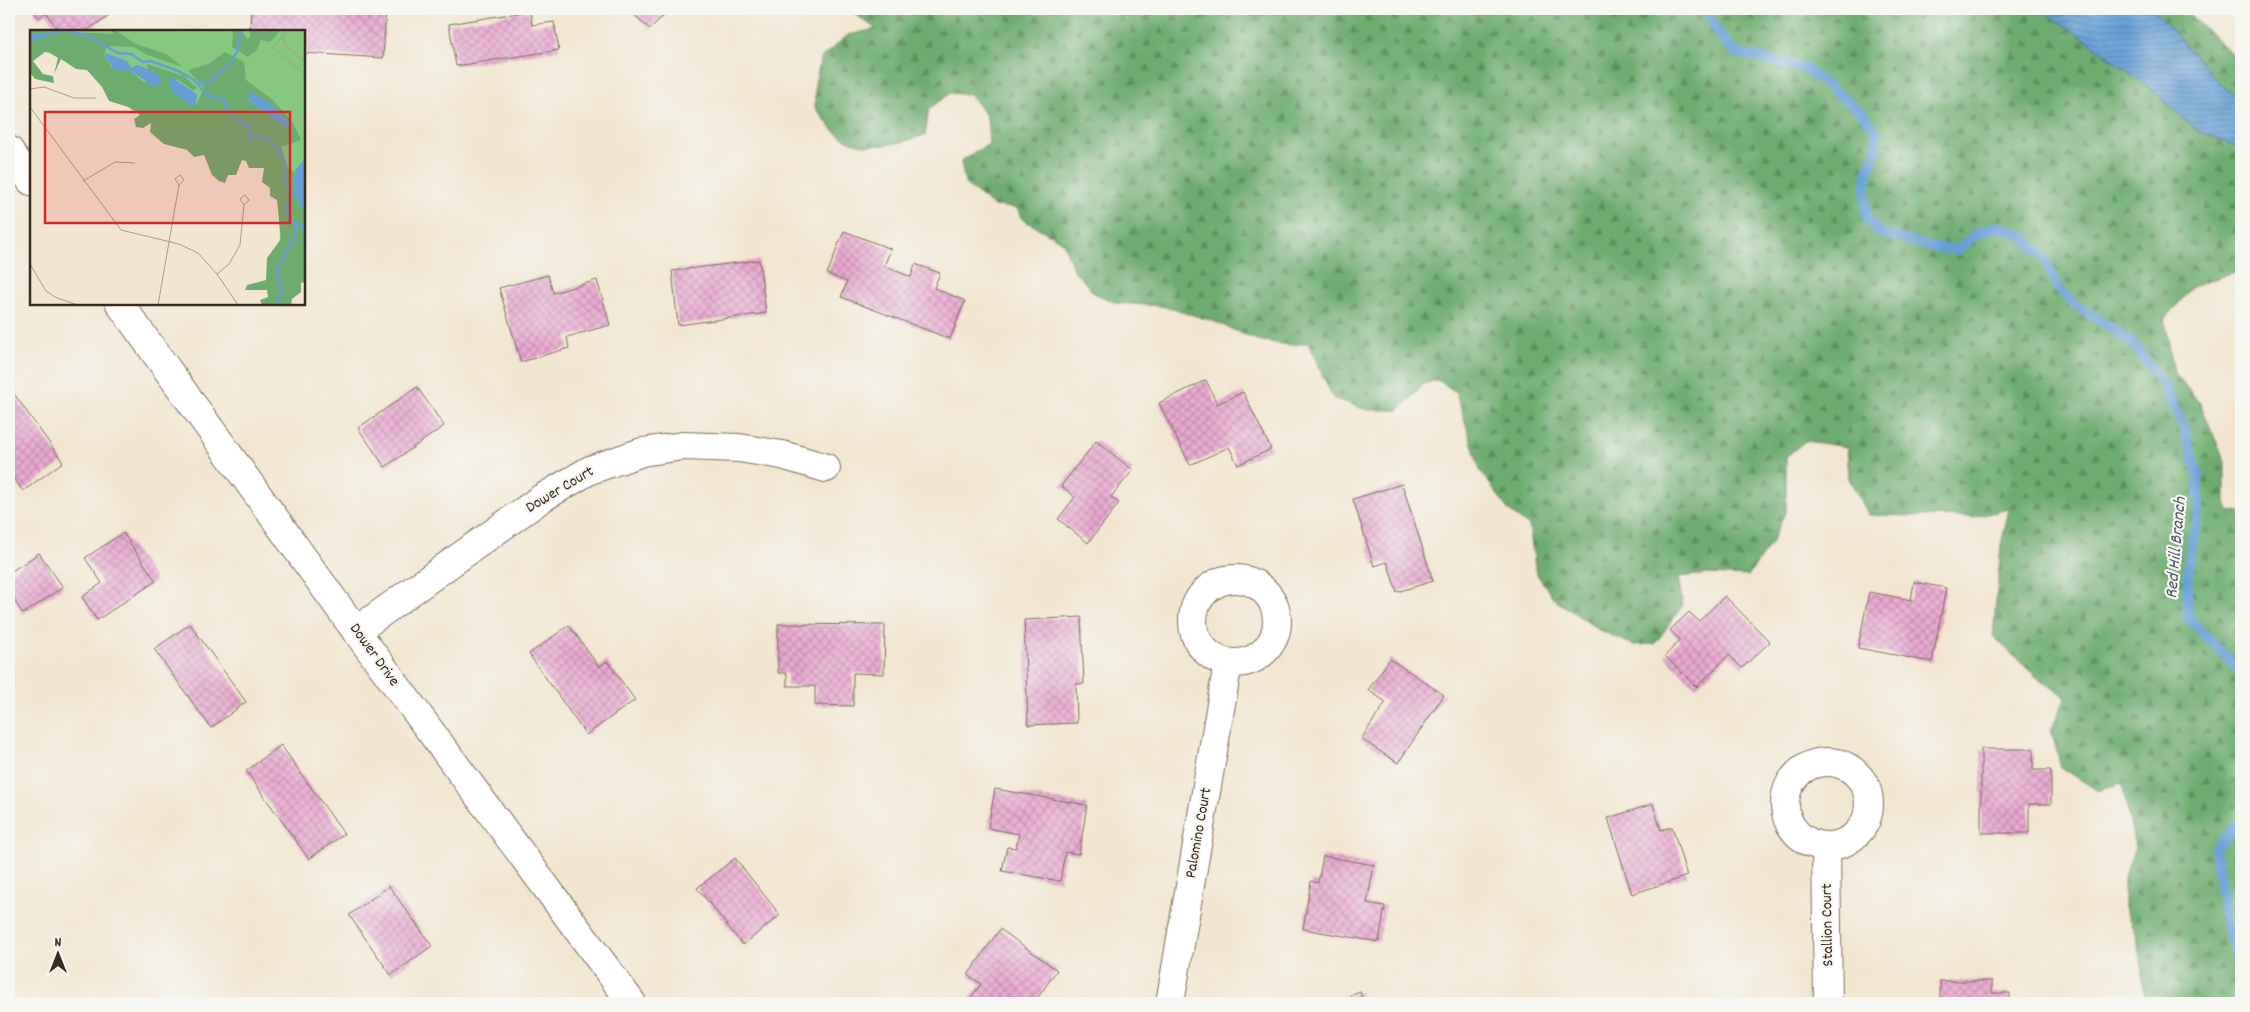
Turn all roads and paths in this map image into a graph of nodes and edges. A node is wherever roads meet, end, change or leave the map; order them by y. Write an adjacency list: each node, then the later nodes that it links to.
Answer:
1 (9, 150): 2 (street)
2 (30, 180)
3 (121, 305): 5 (street, Dower Drive)
4 (826, 468): 5 (street, Dower Court)
5 (356, 631): 8 (street, Dower Drive)
6 (1228, 663): 9 (street, Palomino Court)
7 (1826, 846): 10 (street, Stallion Court)
8 (632, 1003)
9 (1170, 1003)
10 (1828, 1003)

